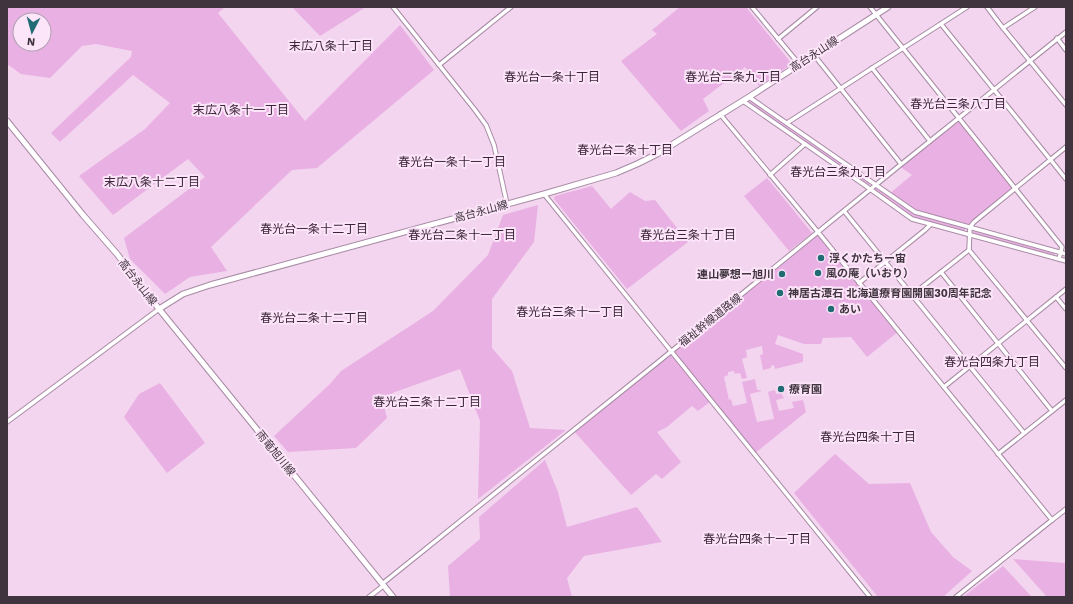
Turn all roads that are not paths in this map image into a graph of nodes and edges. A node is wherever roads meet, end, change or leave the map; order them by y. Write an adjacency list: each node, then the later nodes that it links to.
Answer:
1 (393, 7): 21 (street)
2 (510, 7): 21 (street)
3 (817, 7): 15 (street)
4 (870, 7): 10 (street)
5 (888, 7): 10 (street, 高台永山線)
6 (967, 7): 11 (street)
7 (987, 7): 12 (street)
8 (1035, 7): 12 (street)
9 (754, 8): 15 (street)
10 (876, 15): 16 (street); 18 (street, 高台永山線)
11 (941, 24): 16 (street); 24 (street)
12 (1003, 28): 19 (street)
13 (1066, 32): 14 (street, 福祉幹線道路線)
14 (1057, 38): 17 (street); 19 (street, 福祉幹線道路線)
15 (778, 39): 20 (street)
16 (903, 49): 22 (street); 29 (street)
17 (1066, 50)
18 (814, 55): 20 (street, 高台永山線); 23 (street)
19 (1030, 60): 24 (street, 福祉幹線道路線); 27 (street)
20 (799, 64): 25 (street, 高台永山線)
21 (439, 65): 43 (street)
22 (872, 68): 23 (street); 32 (street)
23 (841, 89): 31 (street); 36 (street)
24 (994, 90): 29 (street, 福祉幹線道路線); 35 (street)
25 (749, 97): 26 (street, 高台永山線); 31 (street)
26 (743, 101): 28 (street, 高台永山線); 33 (street)
27 (1066, 104)
28 (720, 114): 37 (street); 42 (street, 高台永山線)
29 (959, 118): 32 (street, 福祉幹線道路線); 40 (street)
30 (7, 121): 60 (street, 高台永山線)
31 (787, 123): 39 (street)
32 (930, 141): 36 (street, 福祉幹線道路線)
33 (805, 144): 37 (street); 41 (street)
34 (1066, 147): 35 (street)
35 (1050, 159): 38 (street); 40 (street)
36 (901, 164): 39 (street, 福祉幹線道路線)
37 (770, 175): 47 (street)
38 (1066, 179)
39 (876, 185): 41 (street, 福祉幹線道路線); 46 (street)
40 (1016, 188): 46 (street); 50 (street)
41 (871, 189): 44 (street, 福祉幹線道路線); 45 (street)
42 (544, 194): 43 (street, 高台永山線); 64 (street)
43 (507, 204): 60 (street, 高台永山線)
44 (844, 211): 47 (street, 福祉幹線道路線); 53 (street)
45 (930, 225): 48 (street); 53 (street)
46 (970, 227): 48 (street); 50 (street)
47 (818, 232): 56 (street); 64 (street, 福祉幹線道路線)
48 (969, 234): 49 (street); 52 (street)
49 (969, 250): 55 (street); 62 (street)
50 (1061, 252): 51 (street); 52 (street)
51 (1066, 254)
52 (1059, 259): 54 (street)
53 (885, 261): 56 (street); 58 (street)
54 (1066, 261)
55 (940, 272): 58 (street); 63 (street)
56 (860, 282): 67 (street)
57 (1066, 289): 59 (street)
58 (912, 295): 65 (street)
59 (1056, 297): 61 (street); 62 (street)
60 (160, 309): 70 (street); 75 (street, 雨竜旭川線)
61 (1066, 309)
62 (1027, 320): 63 (street); 66 (street)
63 (999, 344): 65 (street); 69 (street)
64 (672, 351): 75 (street); 78 (street, 福祉幹線道路線)
65 (970, 366): 67 (street); 71 (street)
66 (1066, 368)
67 (944, 387): 72 (street)
68 (1066, 400): 69 (street)
69 (1052, 410): 71 (street)
70 (7, 422)
71 (1024, 433): 72 (street)
72 (998, 454): 74 (street)
73 (1066, 509): 74 (street)
74 (1052, 520): 79 (street)
75 (383, 585): 76 (street); 77 (street, 雨竜旭川線)
76 (370, 597)
77 (393, 597)
78 (870, 597)
79 (956, 597)

